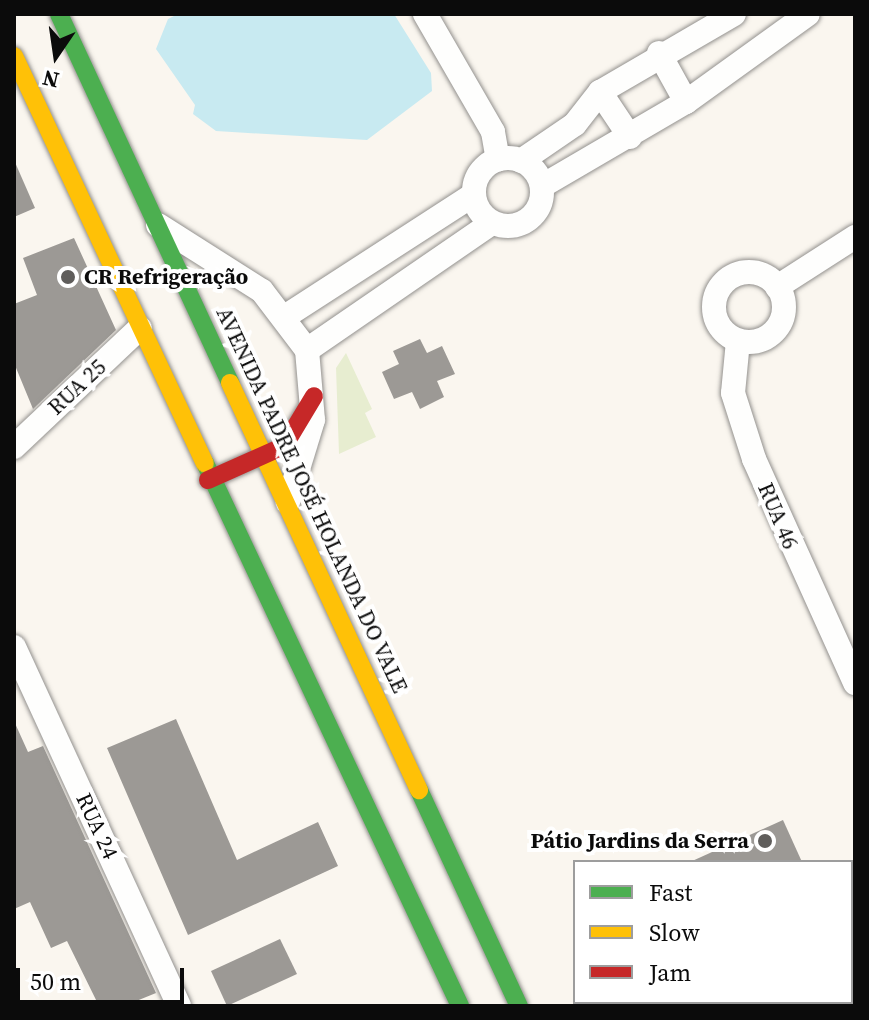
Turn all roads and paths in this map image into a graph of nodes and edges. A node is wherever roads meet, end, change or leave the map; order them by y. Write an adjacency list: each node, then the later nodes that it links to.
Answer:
1 (59, 14): 15 (main road, AVENIDA PADRE JOSÉ HOLANDA DO VALE)
2 (425, 14): 11 (street)
3 (734, 14): 5 (street)
4 (808, 14): 8 (street)
5 (659, 53): 7 (street); 8 (street)
6 (14, 56): 9 (main road)
7 (600, 92): 10 (street); 11 (street)
8 (686, 102): 10 (street)
9 (26, 107): 19 (main road)
10 (630, 137): 12 (street)
11 (510, 160): 12 (street); 13 (street)
12 (542, 186): 14 (street)
13 (473, 195): 14 (street); 18 (street)
14 (492, 223): 21 (street)
15 (158, 225): 18 (street); 24 (main road, AVENIDA PADRE JOSÉ HOLANDA DO VALE)
16 (855, 237): 17 (street)
17 (777, 287): 20 (street); 20 (street)
18 (286, 316): 21 (street)
19 (140, 328): 23 (street, RUA 25); 25 (main road)
20 (738, 341): 28 (street, RUA 46)
21 (307, 350): 22 (street)
22 (314, 396): 24 (main road); 26 (street)
23 (14, 447)
24 (268, 456): 25 (main road); 26 (main road, AVENIDA PADRE JOSÉ HOLANDA DO VALE)
25 (208, 480): 30 (main road)
26 (288, 502): 31 (main road, AVENIDA PADRE JOSÉ HOLANDA DO VALE)
27 (14, 647): 29 (street, RUA 24)
28 (855, 683)
29 (179, 1006)
30 (460, 1006)
31 (519, 1006)

